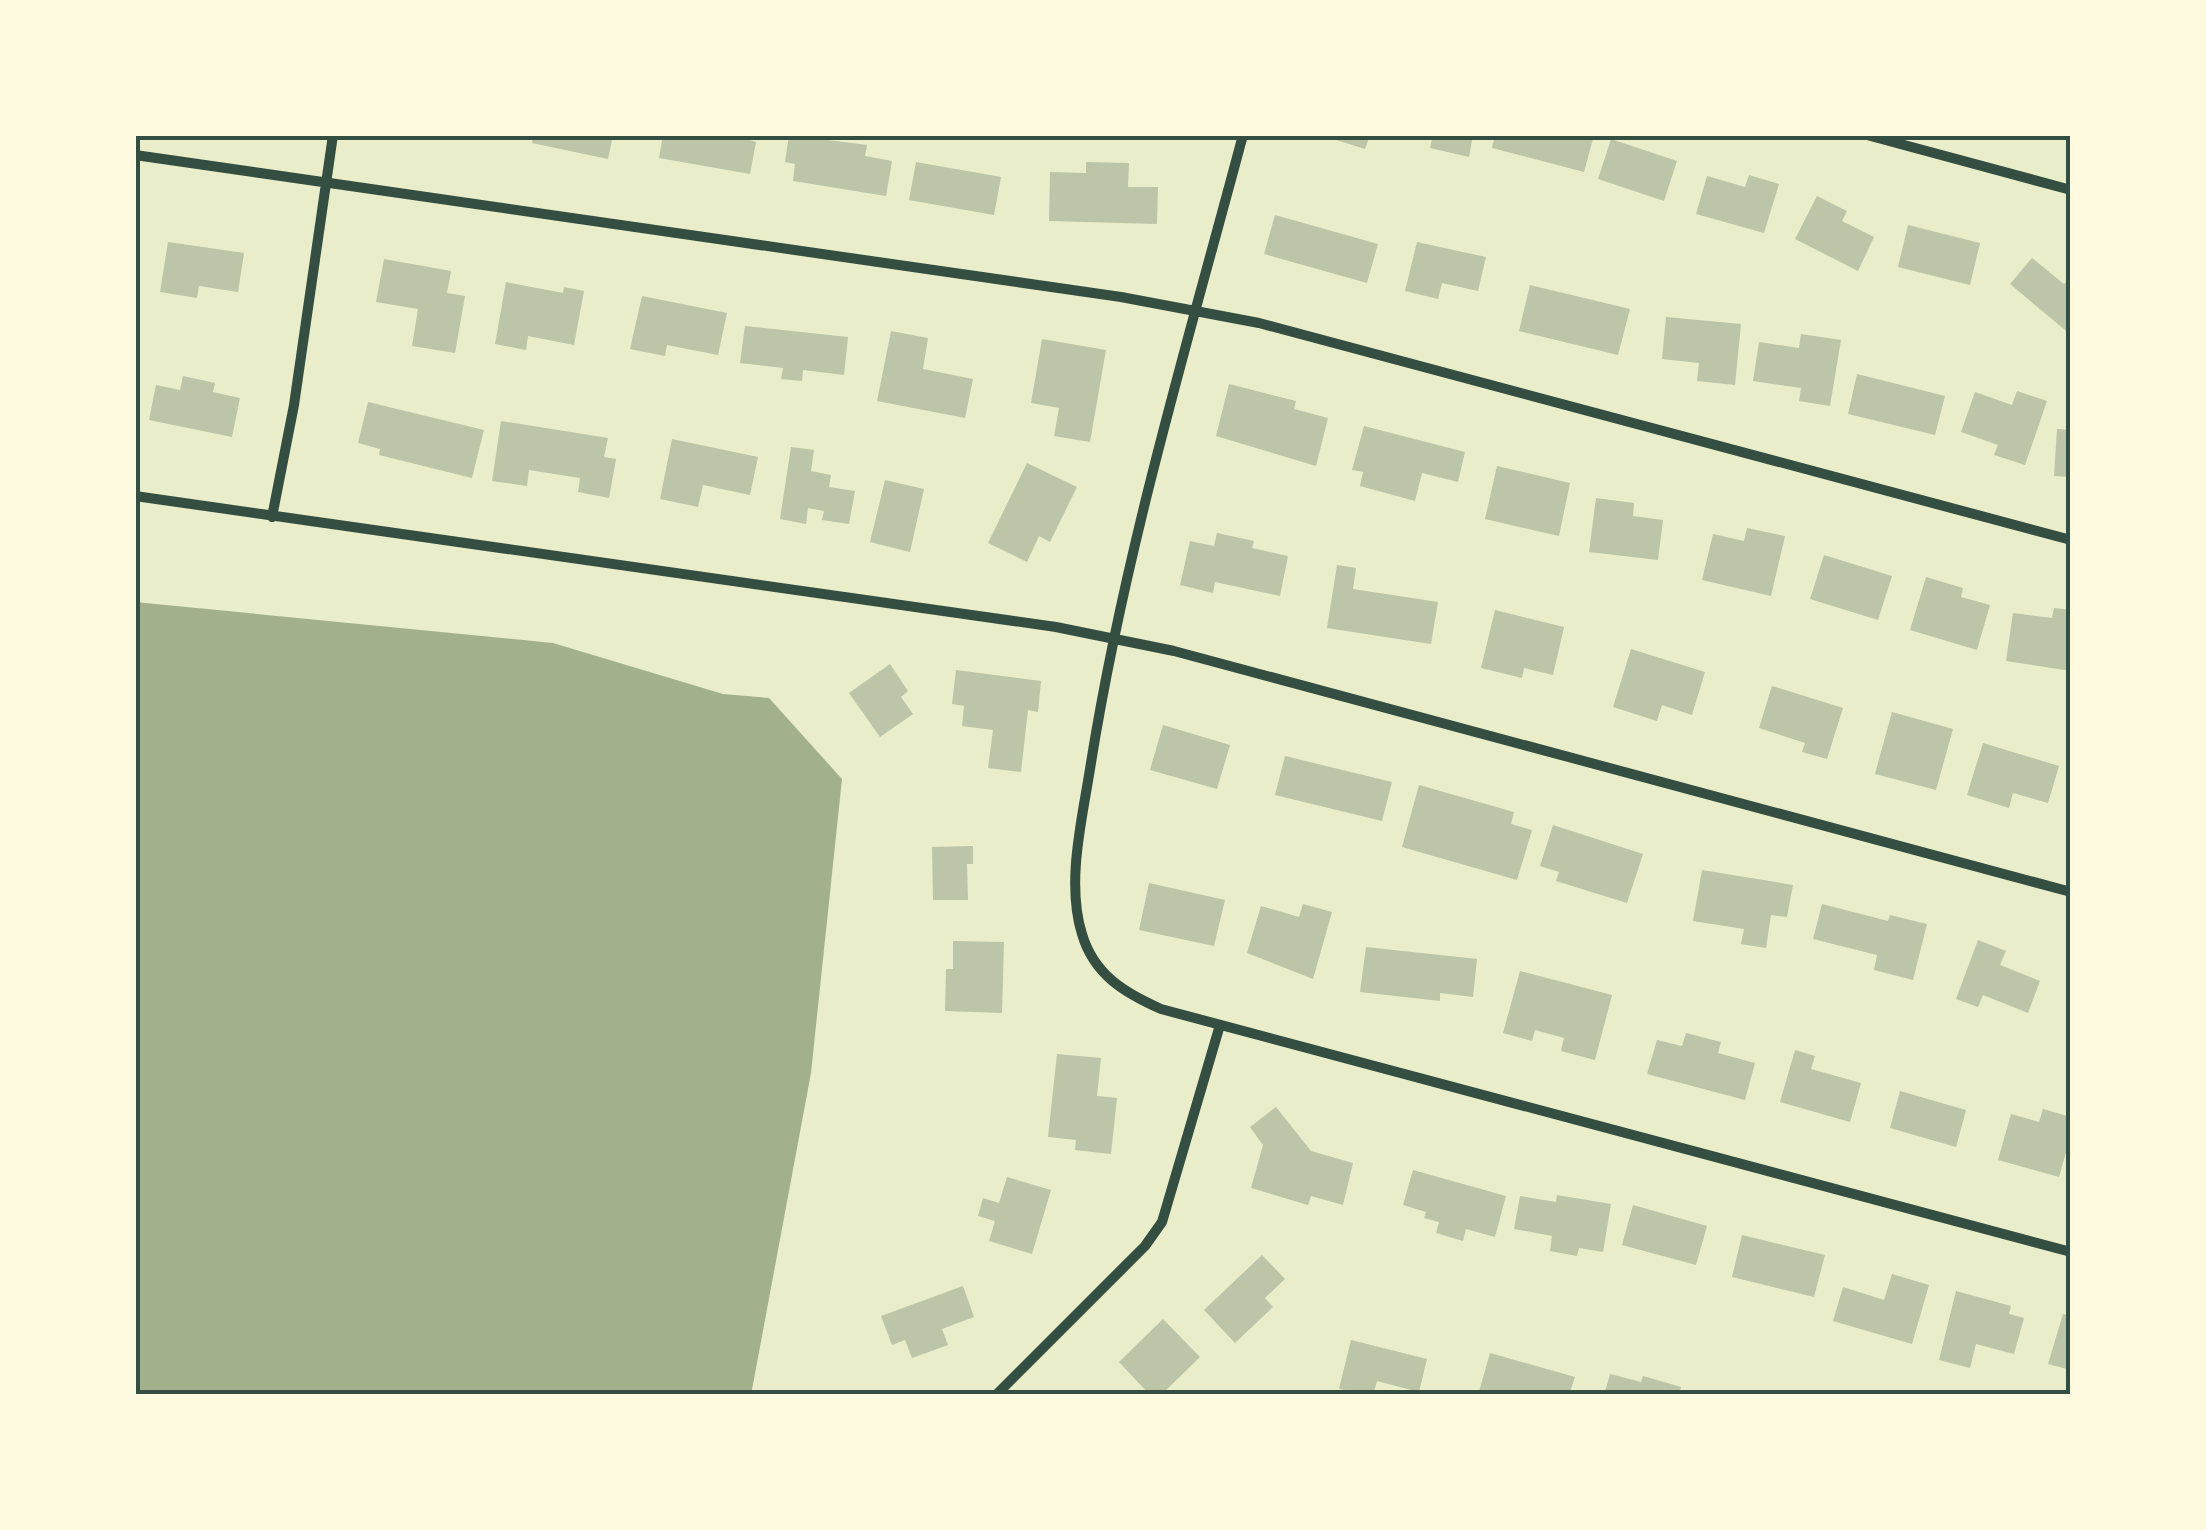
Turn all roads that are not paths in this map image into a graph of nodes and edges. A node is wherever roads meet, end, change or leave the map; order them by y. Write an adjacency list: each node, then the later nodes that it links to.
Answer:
1 (333, 135): 5 (street)
2 (1244, 135): 7 (street)
3 (1867, 135): 6 (street)
4 (135, 156): 5 (street)
5 (326, 182): 7 (street); 9 (street)
6 (2071, 190)
7 (1196, 311): 10 (street); 11 (street)
8 (135, 496): 9 (street)
9 (272, 517): 11 (street)
10 (2071, 540)
11 (1114, 639): 12 (street); 13 (street)
12 (2071, 892)
13 (1220, 1025): 14 (street); 15 (street)
14 (2071, 1252)
15 (996, 1395)

